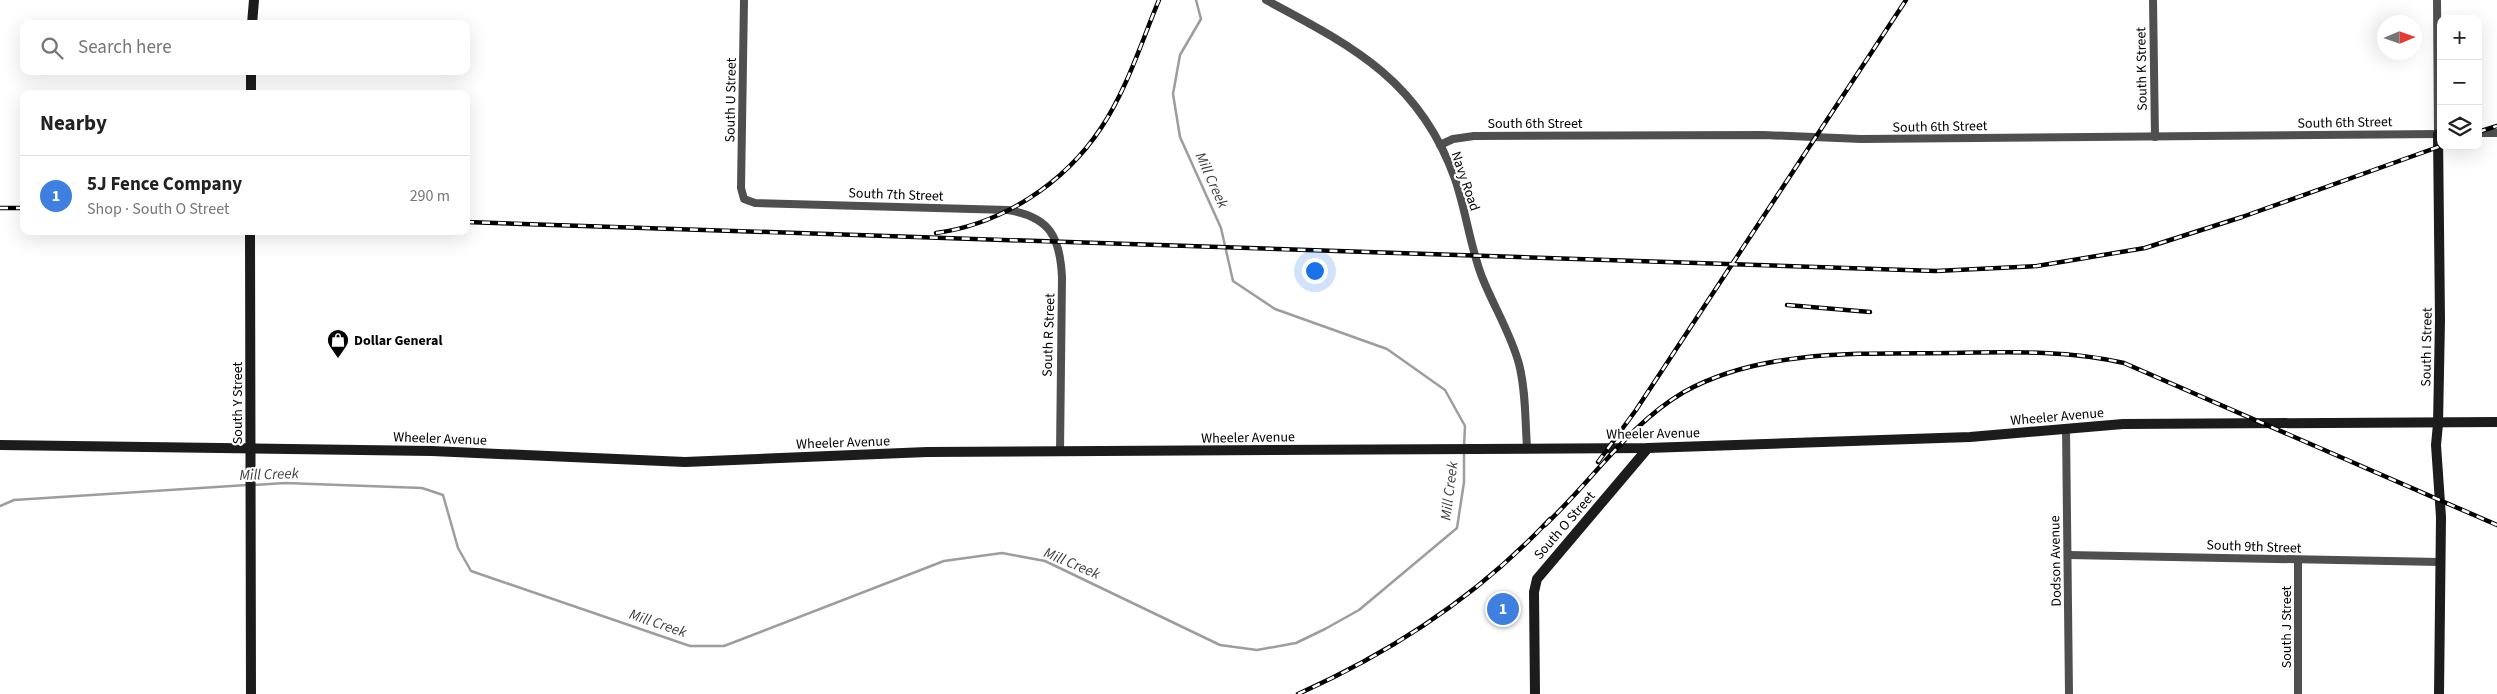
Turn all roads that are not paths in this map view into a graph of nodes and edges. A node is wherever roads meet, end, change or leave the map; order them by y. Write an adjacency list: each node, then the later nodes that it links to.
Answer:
1 (254, 0): 6 (main road)
2 (744, 0): 16 (street, South U Street)
3 (1266, 0): 14 (street, Navy Road)
4 (2153, 0): 13 (street, South K Street)
5 (2437, 0): 9 (street, South I Street)
6 (252, 20)
7 (251, 75): 8 (main road)
8 (251, 90)
9 (2439, 105)
10 (2482, 133): 11 (street)
11 (2497, 133)
12 (2437, 134): 13 (street, South 6th Street)
13 (2154, 137): 14 (street, South 6th Street)
14 (1440, 145): 24 (street, Navy Road)
15 (2440, 150): 20 (main road, South I Street)
16 (744, 199): 17 (street, South 7th Street)
17 (1044, 224): 26 (street, South R Street)
18 (250, 235): 23 (main road, South Y Street)
19 (2497, 422): 20 (main road, Wheeler Avenue)
20 (2438, 424): 21 (main road, Wheeler Avenue); 29 (main road, South I Street)
21 (2066, 428): 25 (main road, Wheeler Avenue); 27 (street, Dodson Avenue)
22 (0, 444): 23 (main road, Wheeler Avenue)
23 (251, 447): 26 (main road, Wheeler Avenue); 30 (main road, South Y Street)
24 (1526, 447): 25 (main road, Wheeler Avenue); 26 (main road, Wheeler Avenue)
25 (1648, 448): 31 (main road, South O Street)
26 (1060, 452)
27 (2068, 555): 28 (street, South 9th Street); 32 (street, Dodson Avenue)
28 (2298, 560): 29 (street, South 9th Street); 33 (street, South J Street)
29 (2440, 562): 34 (main road, South I Street)
30 (250, 694)
31 (1535, 694)
32 (2069, 694)
33 (2298, 694)
34 (2439, 694)

